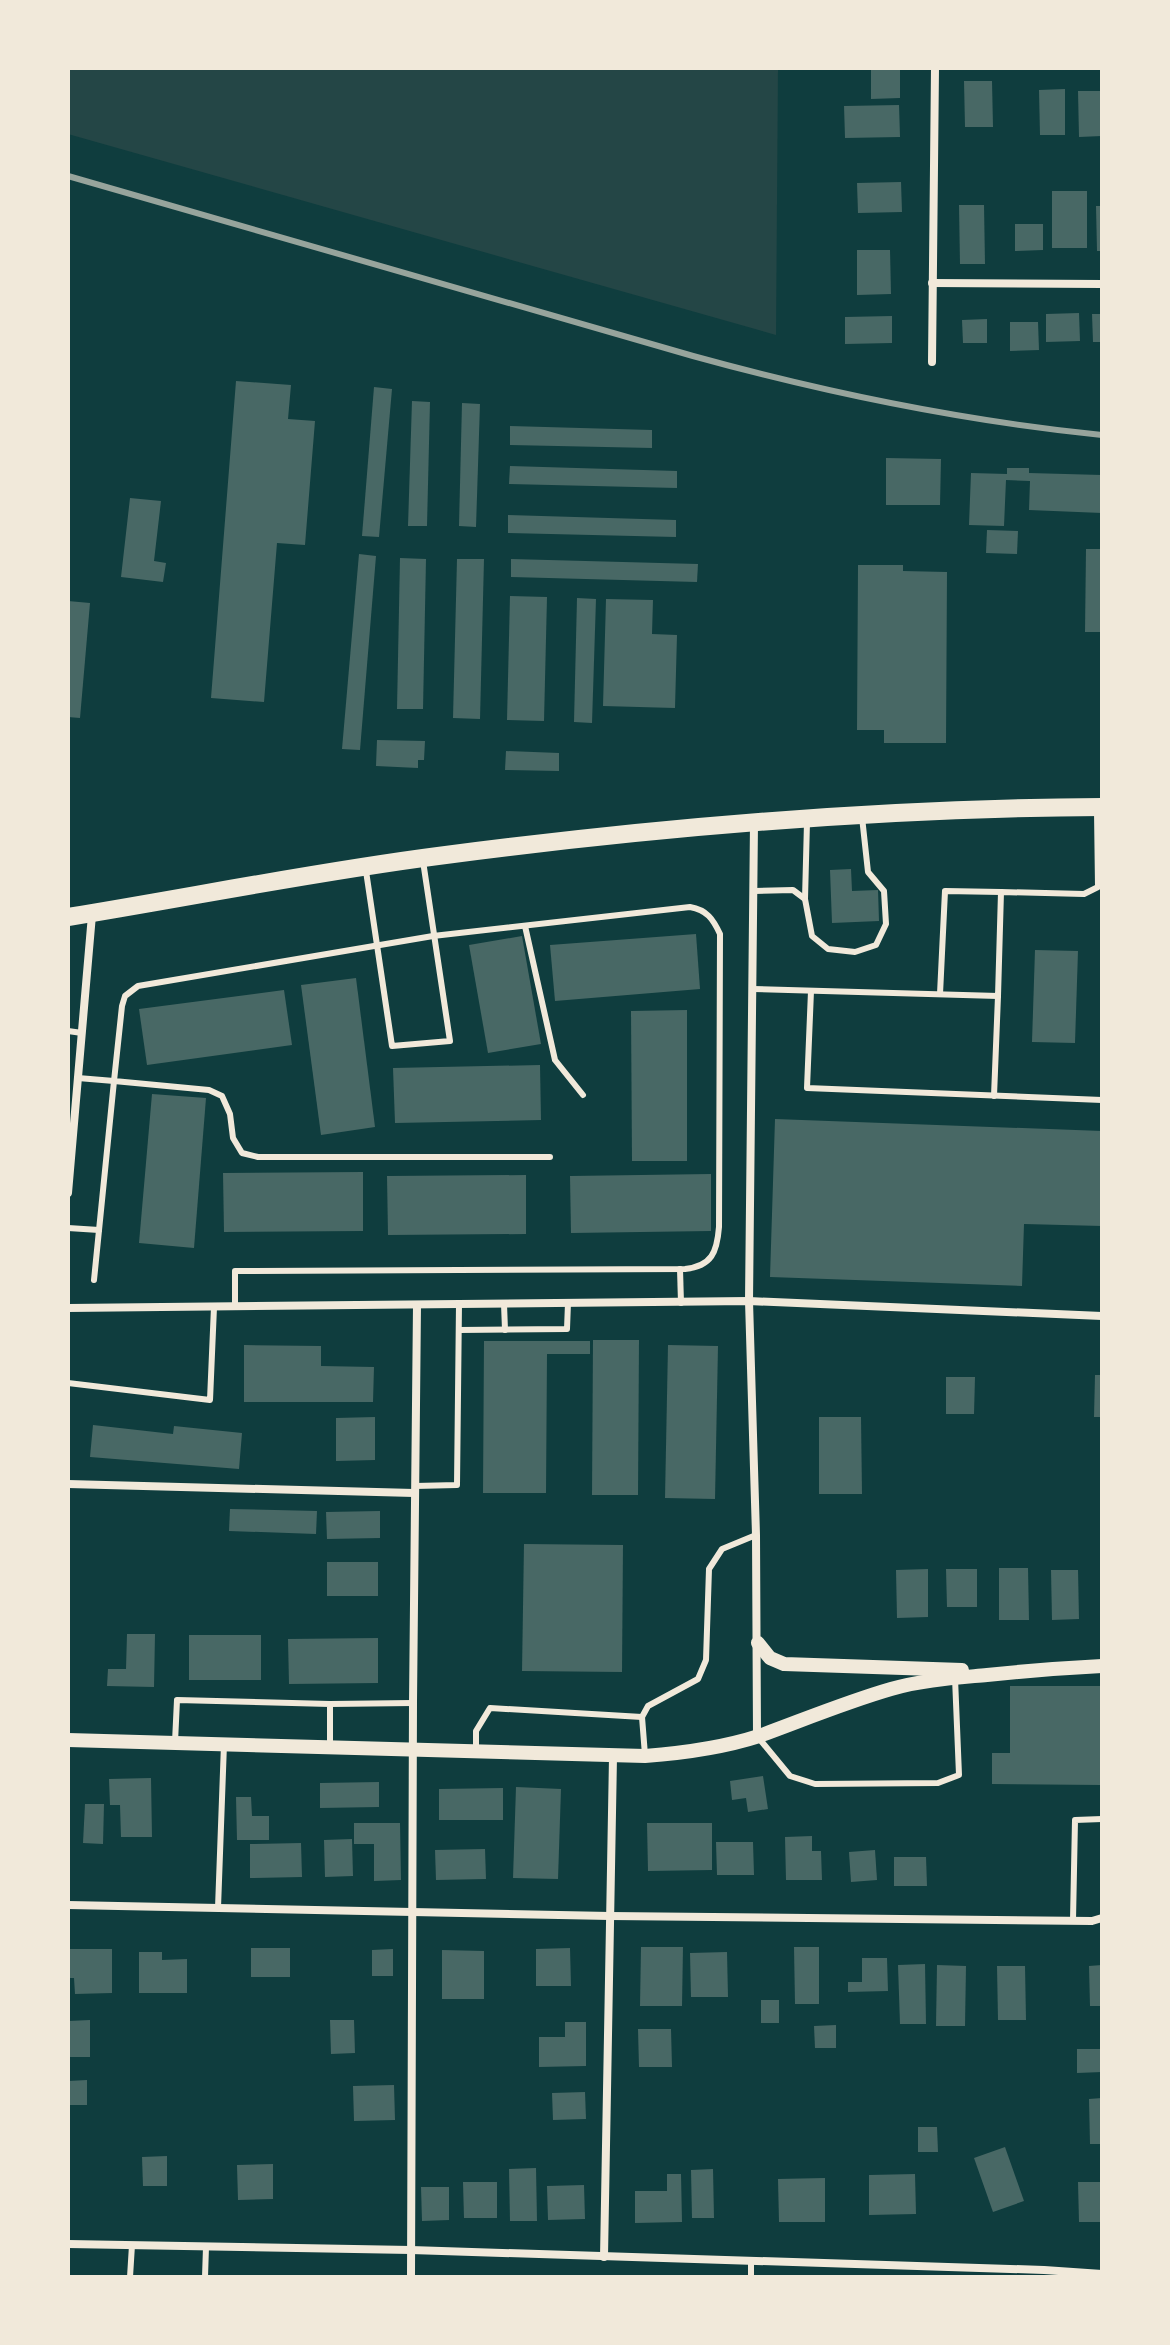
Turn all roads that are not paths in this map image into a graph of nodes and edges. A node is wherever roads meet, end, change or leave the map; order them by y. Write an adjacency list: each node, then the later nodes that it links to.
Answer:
1 (935, 68): 2 (street)
2 (932, 283): 3 (street); 4 (street)
3 (1102, 284)
4 (932, 362)
5 (1100, 807): 6 (main road); 11 (lane)
6 (861, 813): 7 (main road); 14 (lane)
7 (808, 817): 8 (main road); 14 (lane)
8 (754, 823): 9 (main road); 12 (street)
9 (422, 858): 10 (main road); 18 (lane)
10 (365, 867): 15 (main road); 19 (lane)
11 (1100, 887): 13 (lane)
12 (754, 891): 14 (lane); 20 (street)
13 (1001, 892): 22 (lane); 23 (lane)
14 (805, 899)
15 (92, 913): 16 (main road); 25 (street)
16 (68, 917)
17 (525, 926): 18 (lane); 28 (lane); 36 (lane)
18 (433, 936): 19 (lane); 19 (lane)
19 (377, 945): 27 (lane)
20 (753, 989): 21 (lane); 38 (street)
21 (811, 991): 22 (lane); 29 (lane)
22 (940, 994): 23 (lane)
23 (998, 996): 29 (lane)
24 (68, 1031): 25 (lane)
25 (82, 1033): 26 (street)
26 (78, 1078): 27 (lane); 31 (street)
27 (114, 1081): 32 (lane); 35 (lane)
28 (583, 1095)
29 (994, 1096): 30 (lane)
30 (1102, 1100)
31 (72, 1107): 33 (street)
32 (550, 1157)
33 (68, 1193)
34 (68, 1228): 35 (lane)
35 (99, 1230): 37 (lane)
36 (680, 1269): 40 (lane); 44 (lane)
37 (94, 1280)
38 (749, 1301): 40 (street); 47 (street); 53 (street)
39 (568, 1303): 40 (street); 42 (street); 49 (lane)
40 (681, 1303)
41 (459, 1304): 42 (street); 43 (street); 48 (lane)
42 (504, 1304): 49 (lane)
43 (417, 1305): 44 (street); 52 (street)
44 (235, 1306): 45 (street)
45 (214, 1307): 46 (street); 50 (lane)
46 (68, 1308)
47 (1102, 1316)
48 (459, 1330): 49 (lane); 52 (lane)
49 (505, 1330)
50 (68, 1383)
51 (68, 1484): 52 (street)
52 (414, 1489): 57 (street)
53 (756, 1535): 54 (street); 59 (lane)
54 (758, 1643): 56 (street); 60 (street)
55 (1102, 1666): 56 (street)
56 (955, 1673): 60 (street); 60 (lane)
57 (413, 1703): 58 (lane); 65 (street)
58 (330, 1704): 62 (lane); 64 (lane)
59 (642, 1717): 66 (lane); 67 (lane)
60 (757, 1736): 67 (street)
61 (68, 1740): 62 (street)
62 (175, 1742): 63 (street)
63 (224, 1744): 64 (street); 71 (lane)
64 (330, 1746): 65 (street)
65 (413, 1748): 66 (street); 72 (street)
66 (476, 1751): 68 (street)
67 (645, 1756): 68 (street)
68 (613, 1757): 73 (street)
69 (1102, 1819): 75 (lane)
70 (68, 1905): 71 (street)
71 (218, 1908): 72 (street)
72 (413, 1913): 73 (street); 79 (street)
73 (610, 1916): 75 (street); 80 (street)
74 (1102, 1918): 75 (street)
75 (1073, 1920)
76 (68, 2244): 77 (street)
77 (132, 2245): 78 (street); 84 (lane)
78 (206, 2247): 79 (street); 85 (lane)
79 (411, 2250): 80 (street); 86 (street)
80 (604, 2257): 81 (street)
81 (751, 2262): 82 (street); 87 (lane)
82 (949, 2273): 83 (street)
83 (1102, 2274)
84 (130, 2277)
85 (205, 2277)
86 (411, 2277)
87 (751, 2277)

